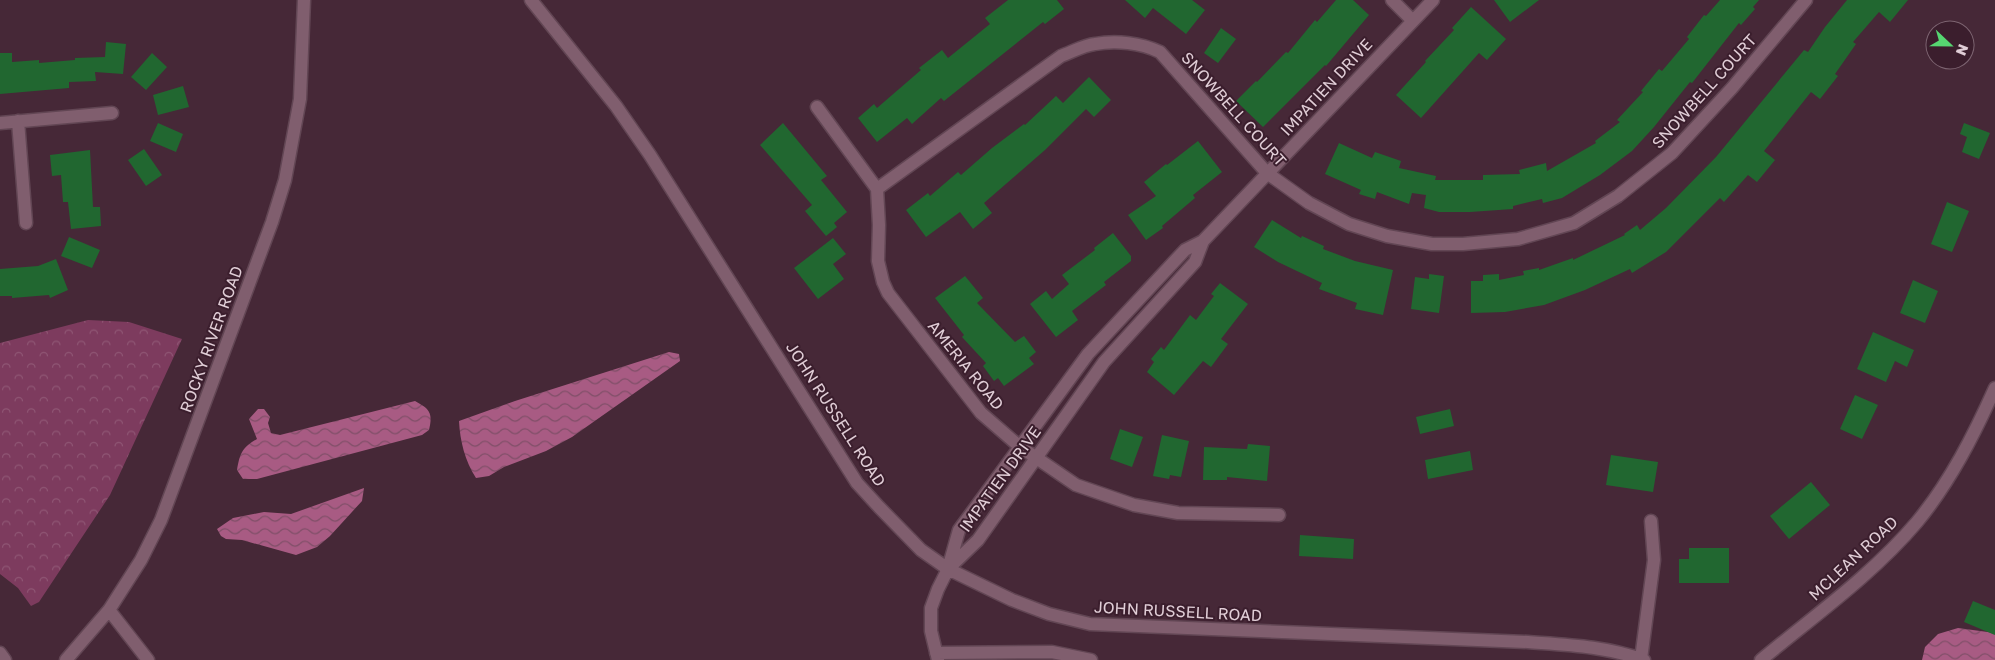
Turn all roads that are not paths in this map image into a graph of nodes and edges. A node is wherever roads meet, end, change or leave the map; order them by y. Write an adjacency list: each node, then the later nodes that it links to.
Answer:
1 (304, 0): 21 (street, ROCKY RIVER ROAD)
2 (531, 0): 20 (street, JOHN RUSSELL ROAD)
3 (1392, 0): 6 (street)
4 (1433, 0): 6 (street, IMPATIEN DRIVE)
5 (1806, 0): 11 (street, SNOWBELL COURT)
6 (1412, 20): 11 (street, IMPATIEN DRIVE)
7 (817, 107): 12 (street)
8 (112, 113): 9 (street)
9 (18, 121): 10 (street); 13 (street)
10 (0, 123)
11 (1267, 173): 12 (street, SNOWBELL COURT); 14 (street, IMPATIEN DRIVE)
12 (877, 189): 16 (street, AMERIA ROAD)
13 (26, 223)
14 (1203, 241): 16 (street, IMPATIEN DRIVE); 17 (street, IMPATIEN DRIVE)
15 (1995, 388): 29 (street, MCLEAN ROAD)
16 (1019, 446): 17 (street, AMERIA ROAD); 20 (street, IMPATIEN DRIVE)
17 (1036, 458): 18 (street, AMERIA ROAD); 20 (street, IMPATIEN DRIVE)
18 (1279, 515)
19 (1651, 521): 28 (street)
20 (948, 568): 23 (street); 28 (street, JOHN RUSSELL ROAD)
21 (109, 610): 25 (street, ROCKY RIVER ROAD); 26 (street)
22 (0, 652): 24 (street)
23 (937, 656): 27 (street)
24 (5, 660)
25 (66, 660)
26 (148, 660)
27 (1091, 660)
28 (1643, 660)
29 (1761, 660)

